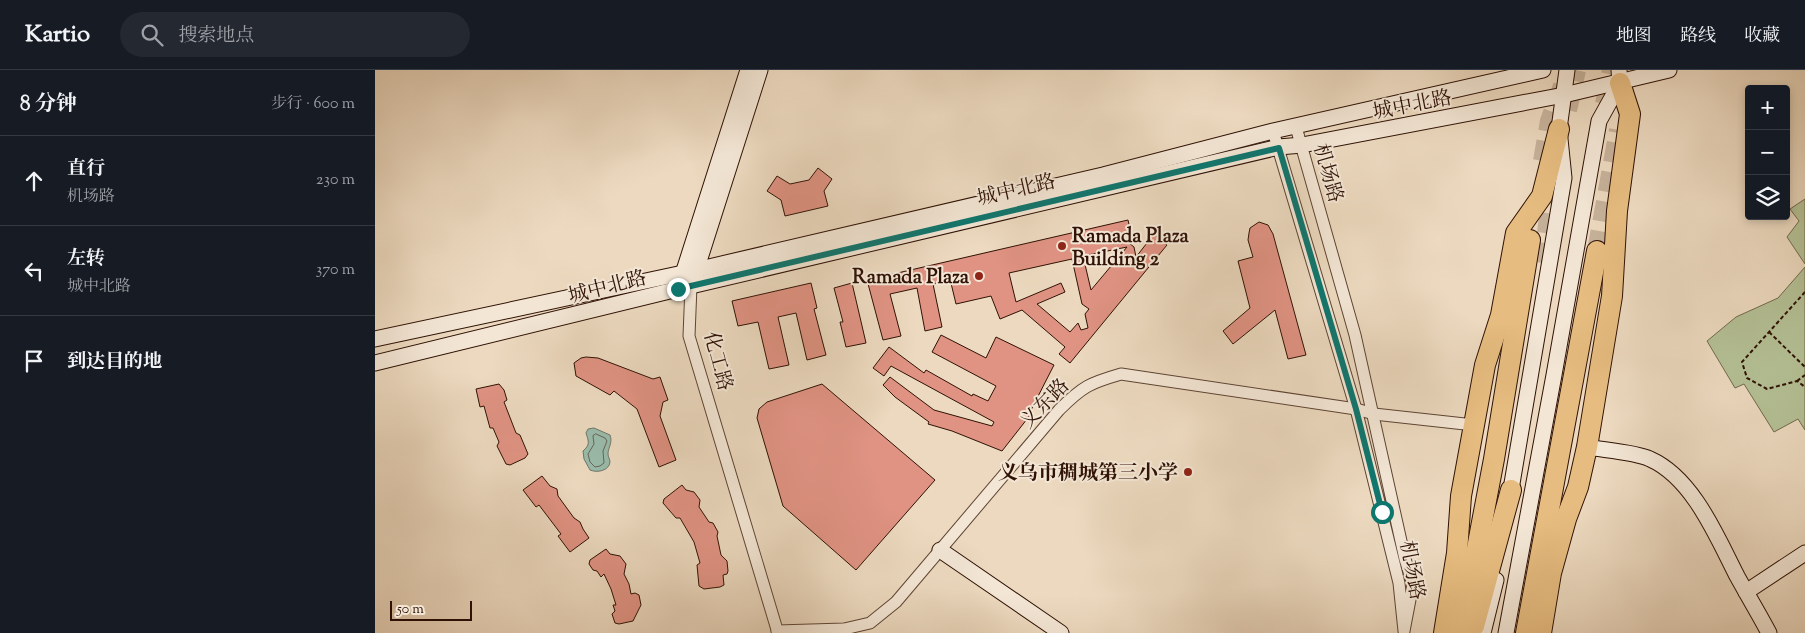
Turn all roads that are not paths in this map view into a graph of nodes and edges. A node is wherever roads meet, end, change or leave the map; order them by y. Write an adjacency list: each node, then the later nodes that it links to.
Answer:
1 (748, 70): 16 (main road, 化工路)
2 (760, 70): 16 (main road, 化工路)
3 (1543, 70): 8 (main road, 城中北路)
4 (1567, 70): 7 (main road)
5 (1669, 70): 6 (main road, 城中北路)
6 (1619, 76): 7 (main road, 城中北路); 13 (highway); 37 (main road)
7 (1564, 95): 9 (main road); 11 (main road, 城中北路)
8 (1296, 127): 10 (main road, 城中北路); 11 (street, 机场路)
9 (1559, 129): 17 (highway); 24 (main road)
10 (1273, 131): 12 (street, 机场路); 16 (main road, 城中北路)
11 (1302, 145): 12 (main road, 城中北路); 21 (street, 机场路)
12 (1279, 148): 16 (main road, 城中北路); 20 (street, 机场路)
13 (1617, 211): 23 (highway); 25 (highway)
14 (1530, 240): 28 (highway)
15 (1597, 251): 25 (highway)
16 (687, 280): 18 (main road, 城中北路); 19 (main road, 城中北路); 30 (street, 化工路)
17 (1501, 315): 22 (highway); 28 (highway)
18 (375, 339)
19 (375, 363)
20 (1356, 409): 21 (street, 义东路); 26 (street, 义东路); 31 (street, 机场路)
21 (1373, 414): 22 (street, 义东路); 31 (street, 机场路)
22 (1473, 425): 33 (highway)
23 (1587, 447): 29 (main road); 39 (highway)
24 (1511, 490): 35 (highway); 36 (main road)
25 (1545, 535): 38 (highway)
26 (940, 550): 30 (street, 义东路); 32 (main road)
27 (1805, 553): 29 (main road)
28 (1476, 554): 34 (highway)
29 (1746, 592): 40 (main road)
30 (778, 632)
31 (1405, 632)
32 (1061, 633)
33 (1444, 633)
34 (1461, 633)
35 (1472, 633)
36 (1483, 633)
37 (1506, 633)
38 (1526, 633)
39 (1541, 633)
40 (1769, 633)

